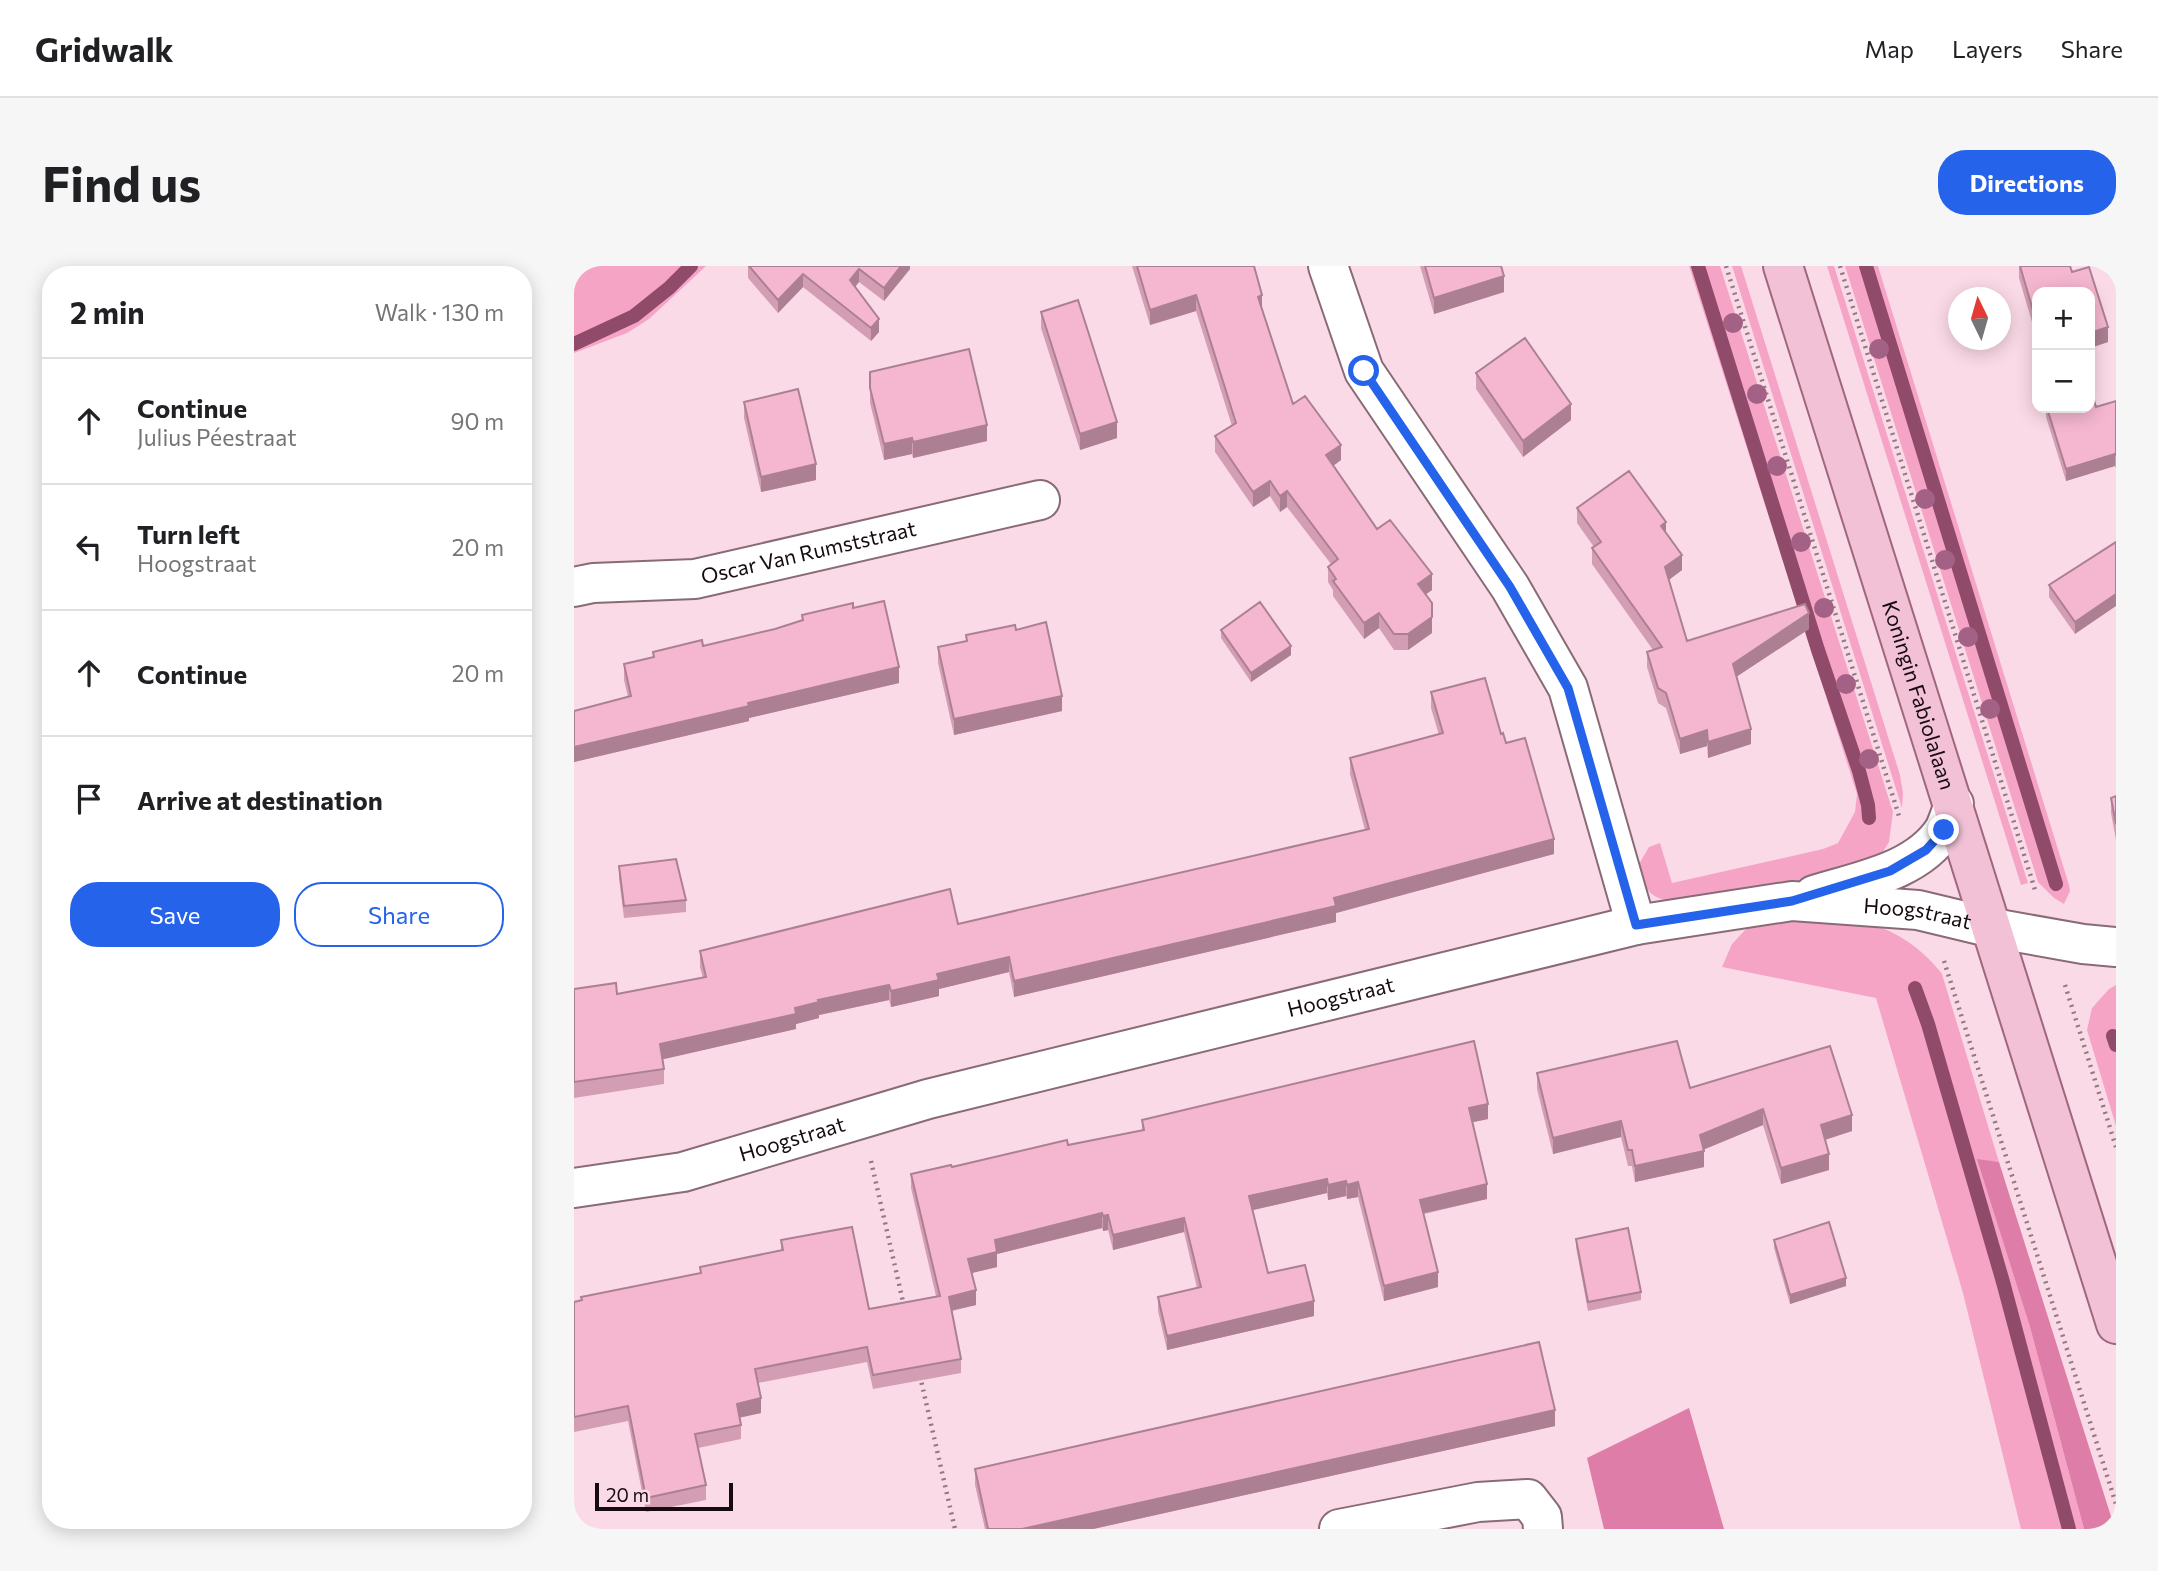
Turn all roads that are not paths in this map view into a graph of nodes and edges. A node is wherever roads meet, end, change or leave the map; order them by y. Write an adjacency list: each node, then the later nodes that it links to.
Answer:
1 (1328, 266): 7 (street)
2 (1783, 266): 5 (main road, Koningin Fabiolalaan)
3 (1040, 500): 4 (street, Oscar Van Rumststraat)
4 (574, 587)
5 (1954, 804): 6 (street); 8 (main road, Koningin Fabiolalaan)
6 (1792, 901): 7 (street, Hoogstraat); 8 (street, Hoogstraat)
7 (1636, 925): 10 (street, Hoogstraat)
8 (1993, 928): 9 (street, Hoogstraat); 11 (main road, Koningin Fabiolalaan)
9 (2116, 947)
10 (574, 1188)
11 (2116, 1324)
12 (1339, 1529): 13 (street)
13 (1543, 1529)

